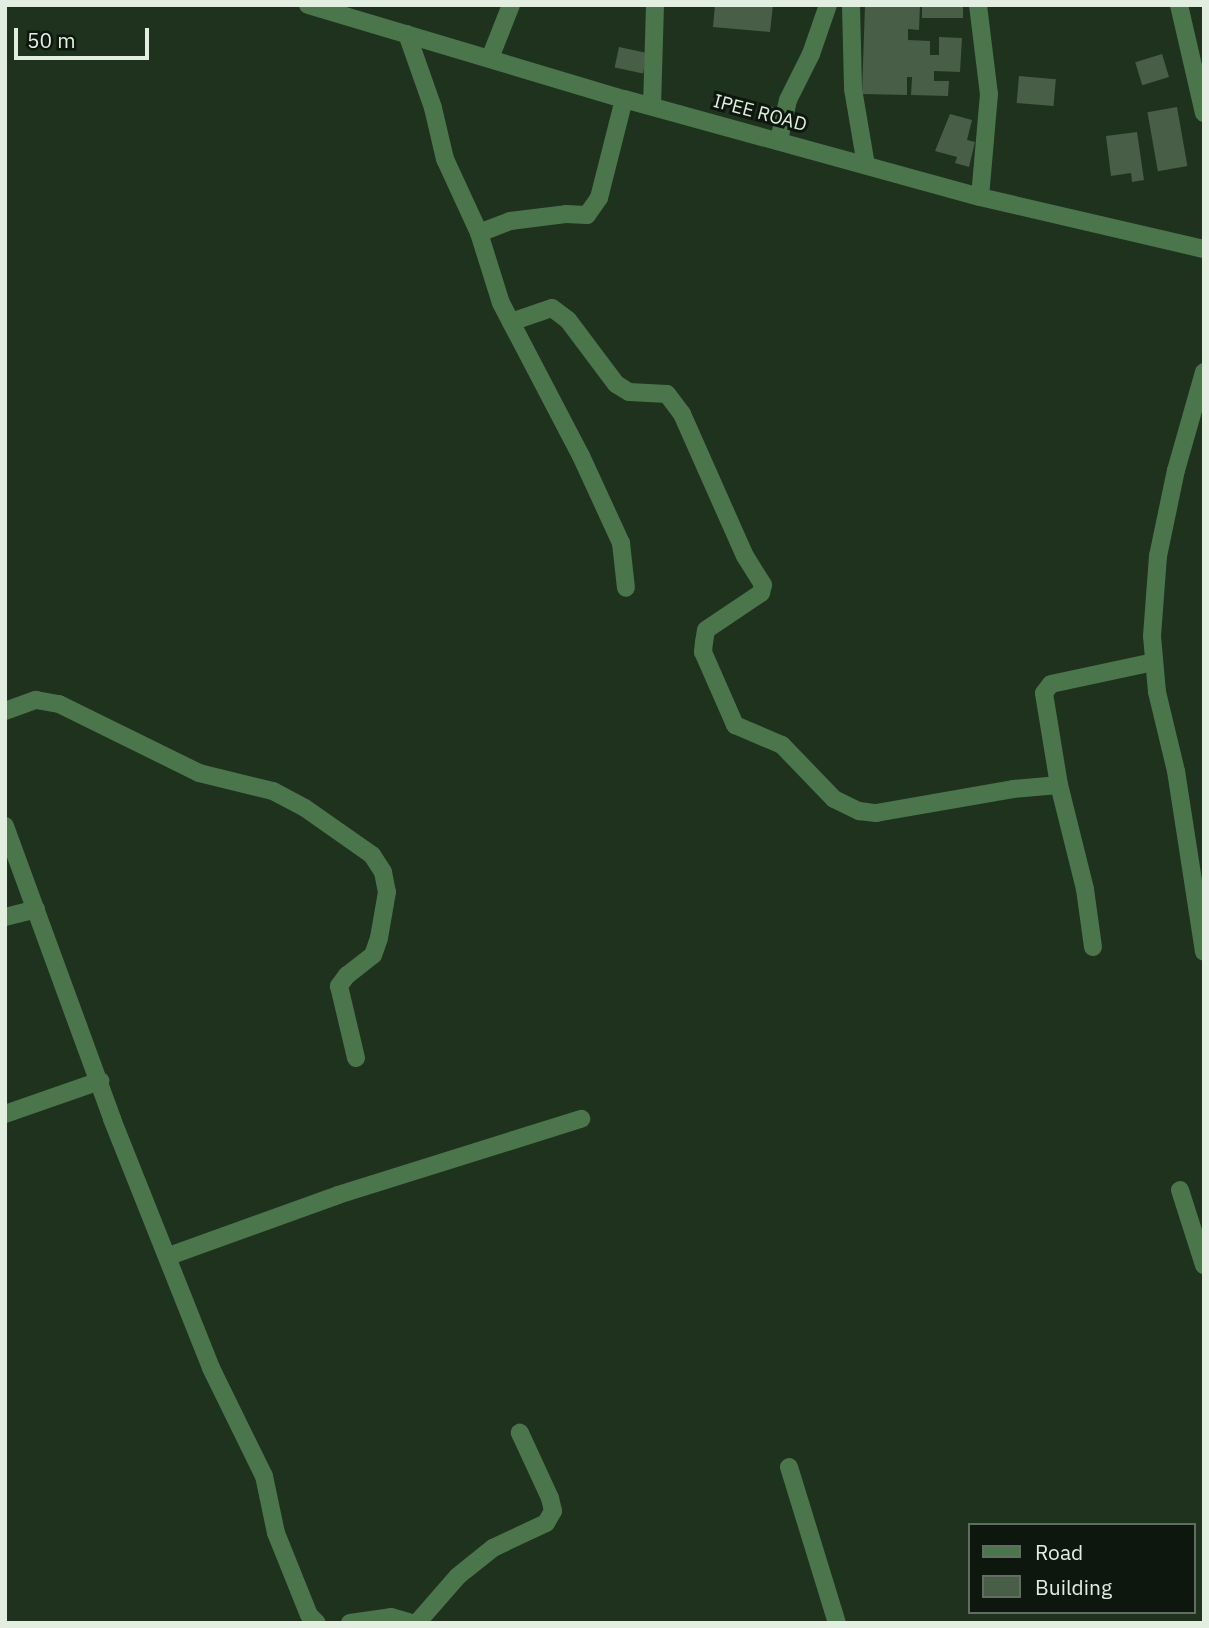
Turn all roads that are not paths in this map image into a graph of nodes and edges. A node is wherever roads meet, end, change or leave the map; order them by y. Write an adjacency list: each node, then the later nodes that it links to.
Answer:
1 (308, 5): 8 (street, IPEE ROAD)
2 (510, 5): 9 (street)
3 (655, 5): 11 (street)
4 (828, 5): 13 (street)
5 (851, 5): 14 (street)
6 (978, 5): 15 (street)
7 (1179, 5): 12 (street)
8 (407, 34): 9 (street, IPEE ROAD); 16 (street)
9 (490, 58): 10 (street, IPEE ROAD)
10 (624, 99): 11 (street, IPEE ROAD); 16 (street)
11 (652, 106): 13 (street, IPEE ROAD)
12 (1204, 113)
13 (779, 140): 14 (street, IPEE ROAD)
14 (866, 165): 15 (street, IPEE ROAD)
15 (979, 197): 17 (street, IPEE ROAD)
16 (479, 233): 18 (street)
17 (1204, 249)
18 (511, 322): 20 (street); 23 (street)
19 (1204, 372): 21 (street)
20 (626, 588)
21 (1154, 662): 23 (street); 28 (street)
22 (5, 711): 29 (street)
23 (1059, 785): 27 (street)
24 (5, 826): 25 (street)
25 (36, 909): 26 (street); 30 (street)
26 (5, 917)
27 (1093, 947)
28 (1204, 952)
29 (356, 1058)
30 (100, 1081): 31 (street); 34 (street)
31 (5, 1114)
32 (580, 1119): 34 (street)
33 (1180, 1190): 35 (street)
34 (169, 1256): 38 (street)
35 (1204, 1265)
36 (520, 1433): 40 (street)
37 (789, 1467): 41 (street)
38 (317, 1623)
39 (350, 1623): 40 (street)
40 (414, 1623)
41 (837, 1623)

